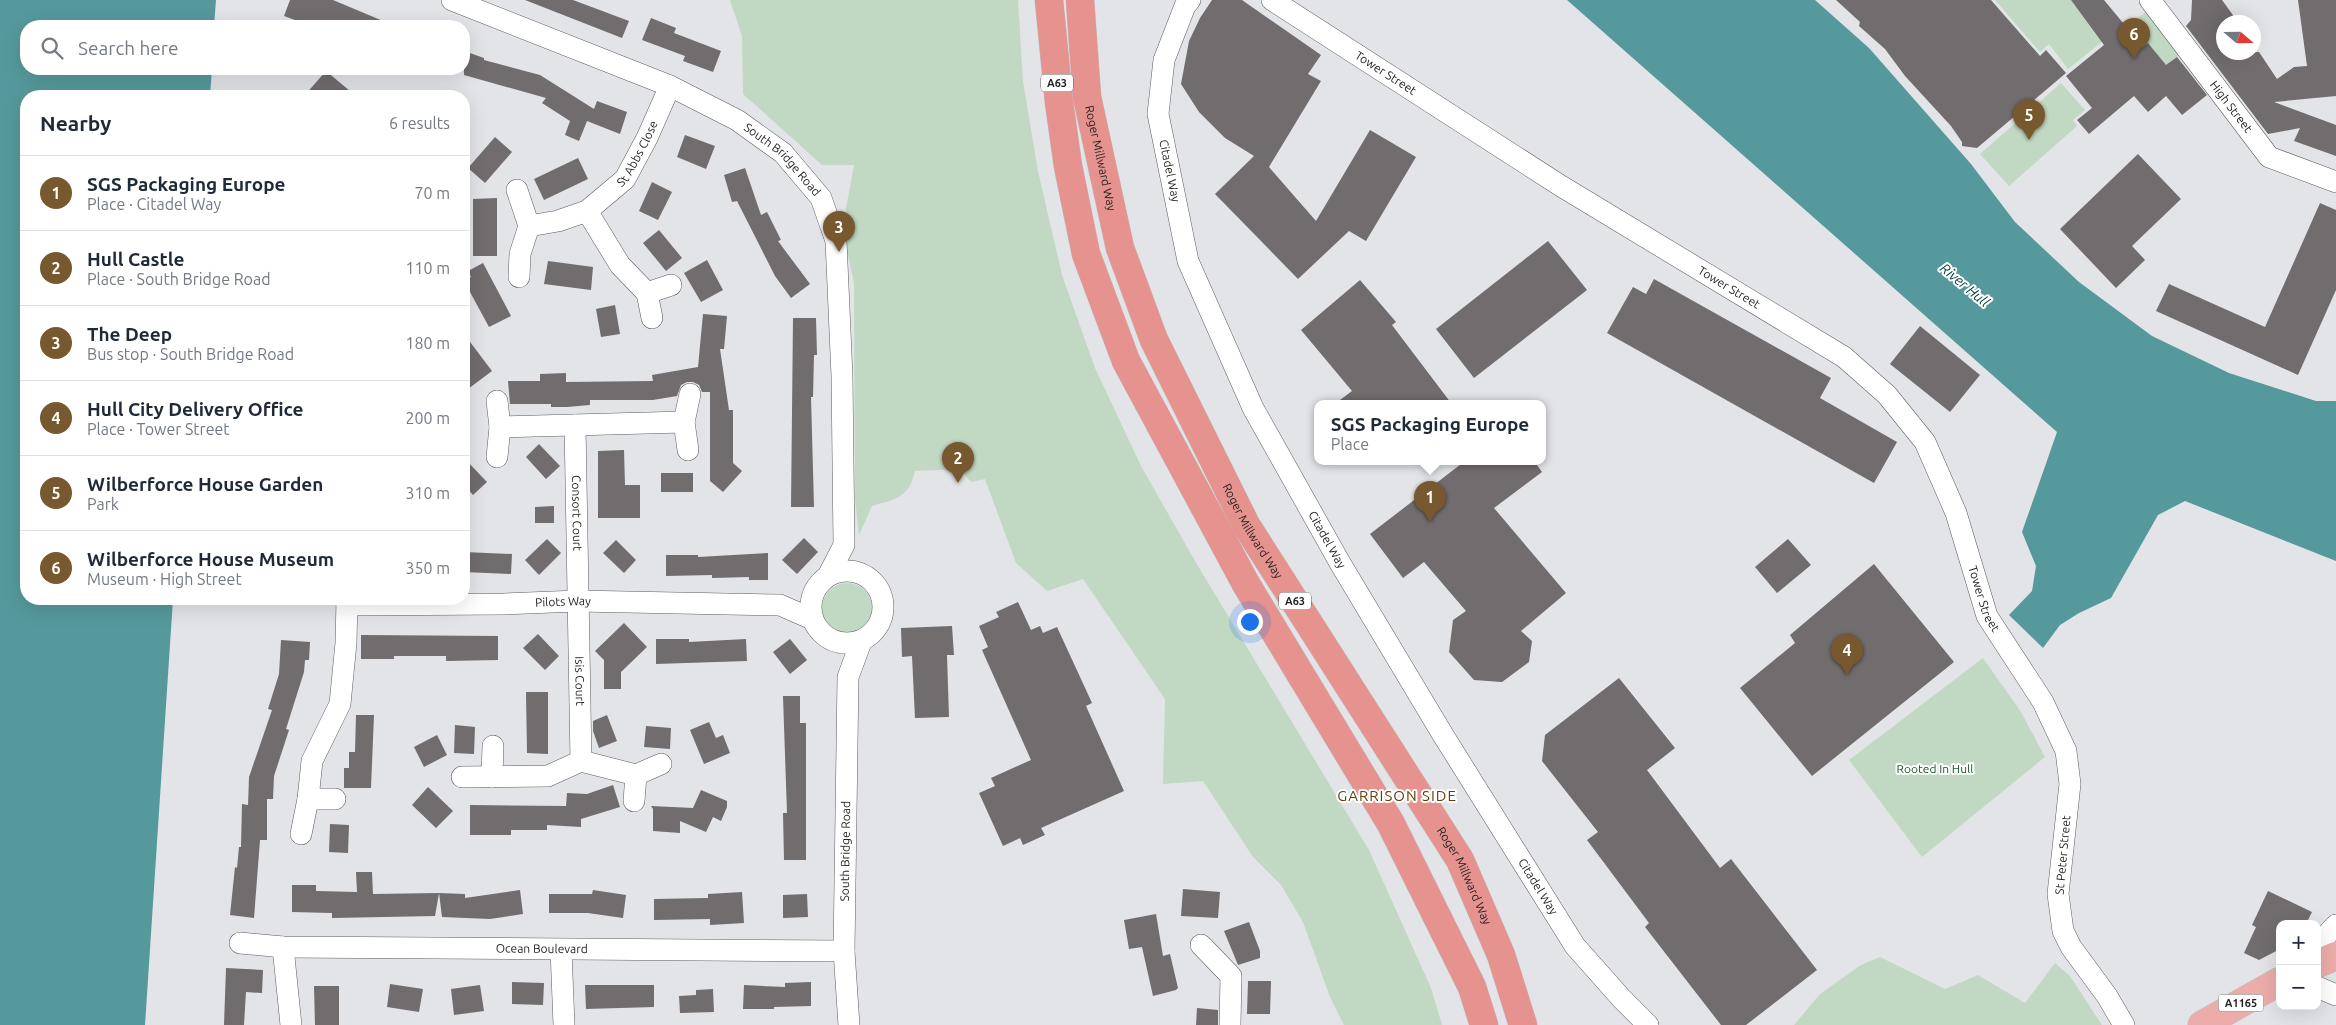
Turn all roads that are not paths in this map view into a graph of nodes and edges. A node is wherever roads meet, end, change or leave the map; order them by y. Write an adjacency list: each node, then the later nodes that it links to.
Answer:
1 (452, 0): 7 (street, South Bridge Road)
2 (1049, 0): 62 (highway, A63)
3 (1080, 0): 63 (highway, Roger Millward Way / A63)
4 (1190, 0): 64 (street, Citadel Way)
5 (1272, 0): 35 (street, Tower Street)
6 (2150, 0): 9 (street, High Street)
7 (475, 5): 8 (street, South Bridge Road)
8 (670, 86): 11 (street, St Abbs Close); 24 (street, South Bridge Road)
9 (2336, 182)
10 (517, 190): 12 (street)
11 (587, 211): 12 (street, St Abbs Close); 15 (street)
12 (529, 226): 13 (street)
13 (519, 277)
14 (671, 285): 15 (street)
15 (647, 293): 16 (street)
16 (652, 318)
17 (690, 394): 19 (street)
18 (498, 401): 21 (street)
19 (684, 422): 20 (street); 22 (street)
20 (575, 425): 21 (street); 27 (street, Consort Court)
21 (500, 427): 23 (street)
22 (688, 450)
23 (497, 457)
24 (844, 546): 25 (street); 26 (street, South Bridge Road)
25 (863, 574): 26 (street); 33 (street)
26 (823, 580): 30 (street); 31 (street)
27 (578, 601): 28 (street, Pilots Way); 30 (street, Pilots Way); 37 (street, Isis Court)
28 (470, 604)
29 (347, 605): 42 (street, Pilots Way)
30 (780, 606): 31 (street, Pilots Way)
31 (812, 619): 32 (street)
32 (827, 638): 33 (street); 34 (street, South Bridge Road)
33 (861, 642): 34 (street, South Bridge Road)
34 (848, 677): 52 (street, South Bridge Road)
35 (2043, 702): 65 (street, St Peter Street)
36 (493, 746): 41 (street)
37 (581, 761): 39 (street); 41 (street)
38 (661, 764): 39 (street)
39 (636, 775): 44 (street)
40 (462, 777): 41 (street)
41 (492, 777)
42 (308, 799): 43 (street); 45 (street, Pilots Way)
43 (335, 799)
44 (634, 801)
45 (300, 834)
46 (2336, 925): 47 (street)
47 (2321, 941)
48 (240, 943): 50 (street, Ocean Boulevard)
49 (1200, 945): 61 (street)
50 (283, 947): 51 (street, Ocean Boulevard); 58 (street)
51 (560, 950): 52 (street, Ocean Boulevard); 59 (street)
52 (844, 950): 60 (street, South Bridge Road)
53 (2336, 956): 54 (main road)
54 (2321, 962)
55 (2276, 983): 66 (main road, A1165)
56 (2321, 989): 57 (street)
57 (2336, 995)
58 (291, 1025)
59 (564, 1025)
60 (849, 1025)
61 (1230, 1025)
62 (1484, 1025)
63 (1523, 1025)
64 (1648, 1025)
65 (2124, 1025)
66 (2202, 1025)

